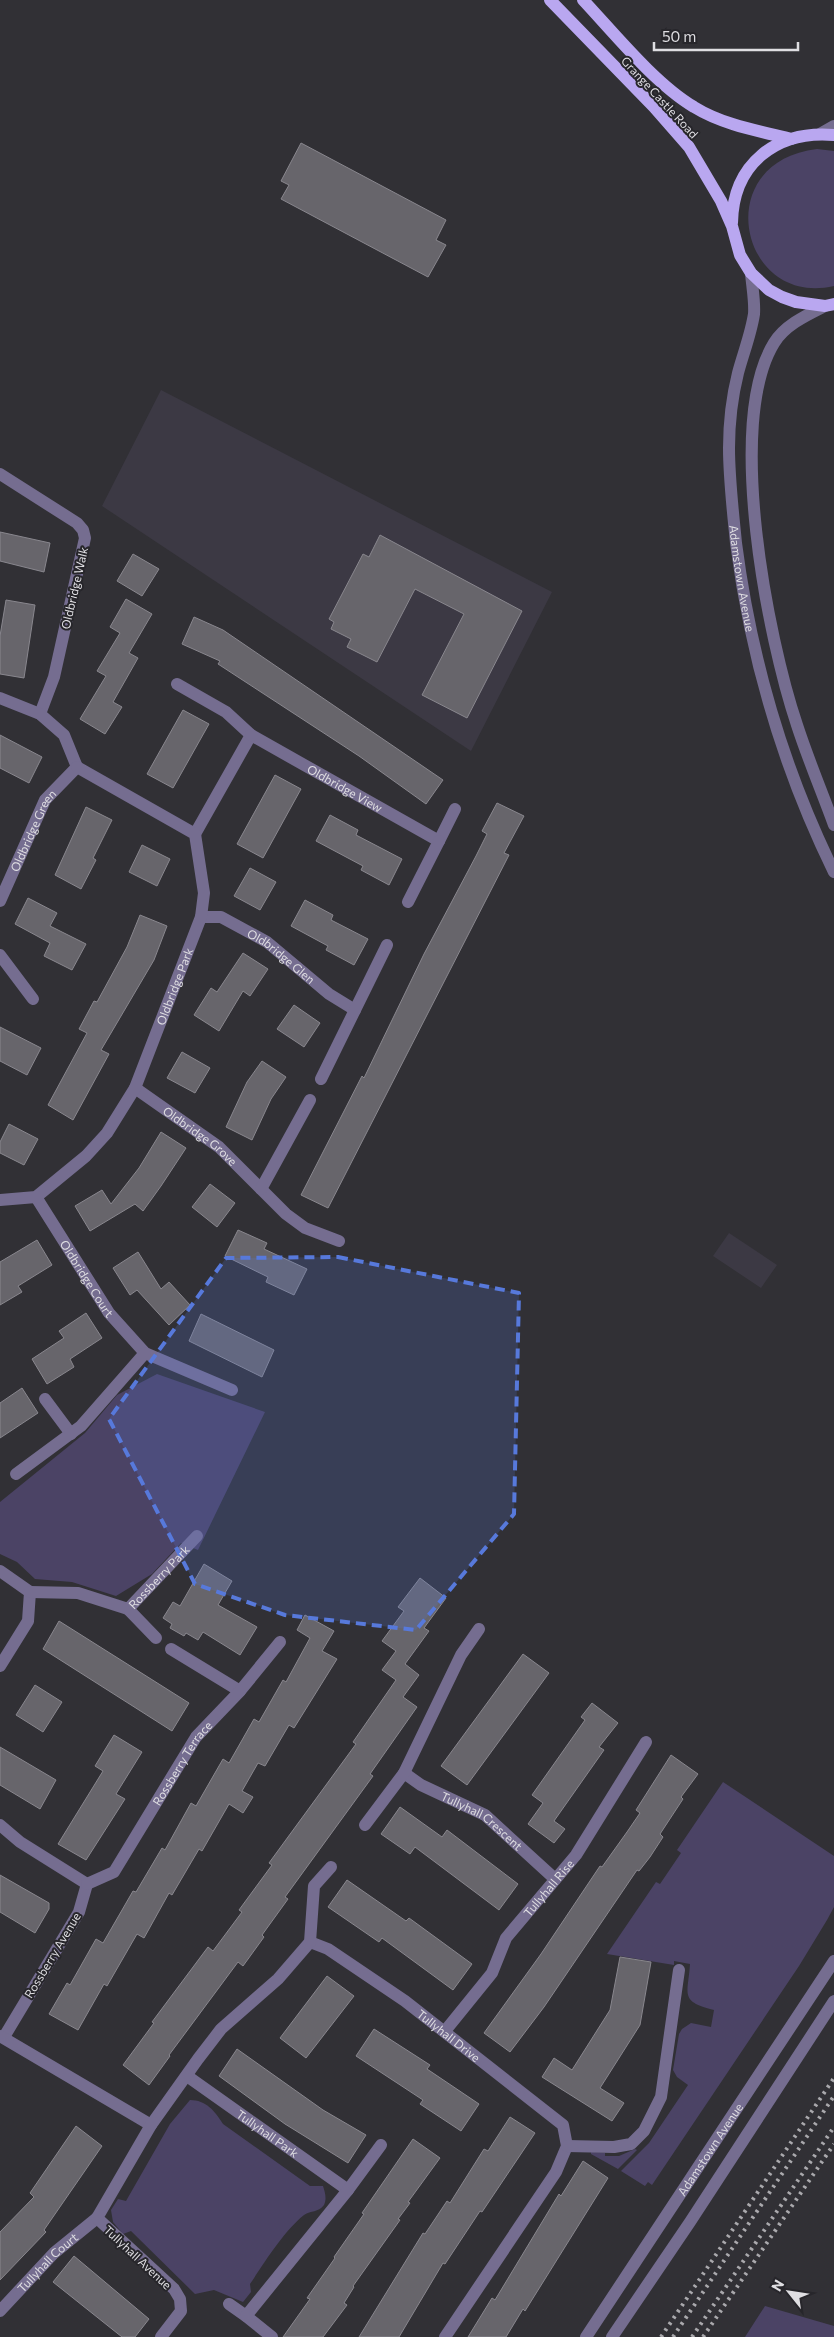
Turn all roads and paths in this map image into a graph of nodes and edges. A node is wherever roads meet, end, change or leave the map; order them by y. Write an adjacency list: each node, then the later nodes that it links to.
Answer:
1 (550, 0): 7 (main road, Grange Castle Road)
2 (583, 0): 6 (main road, Grange Castle Road)
3 (834, 126): 4 (street)
4 (820, 134): 5 (main road, Grange Castle Road); 6 (main road, Grange Castle Road)
5 (834, 135)
6 (792, 139): 7 (main road, Grange Castle Road)
7 (732, 226): 8 (main road, Grange Castle Road)
8 (751, 273): 9 (main road, Grange Castle Road); 20 (street, Adamstown Avenue)
9 (830, 305): 17 (street, Adamstown Avenue)
10 (0, 474): 13 (street, Oldbridge Walk)
11 (177, 684): 14 (street, Oldbridge View)
12 (0, 698): 13 (street)
13 (40, 714): 15 (street)
14 (251, 735): 18 (street); 19 (street, Oldbridge View)
15 (77, 767): 18 (street); 21 (street, Oldbridge Green)
16 (455, 809): 19 (street)
17 (834, 825)
18 (196, 834): 23 (street, Oldbridge Park)
19 (439, 841): 22 (street)
20 (834, 872)
21 (0, 902)
22 (408, 902)
23 (202, 917): 27 (street, Oldbridge Glen); 29 (street, Oldbridge Park)
24 (388, 945): 27 (street)
25 (0, 955): 26 (street)
26 (34, 999)
27 (355, 1010): 28 (street)
28 (321, 1079)
29 (135, 1088): 31 (street, Oldbridge Grove); 32 (street, Oldbridge Park)
30 (310, 1100): 31 (street)
31 (261, 1189): 34 (street, Oldbridge Grove)
32 (36, 1197): 33 (street); 35 (street, Oldbridge Court)
33 (0, 1200)
34 (339, 1241)
35 (145, 1353): 36 (street, Oldbridge Court); 38 (street)
36 (232, 1390)
37 (45, 1399): 38 (street)
38 (71, 1434): 39 (street)
39 (16, 1474)
40 (197, 1536): 43 (street, Rossberry Park)
41 (0, 1571): 42 (street)
42 (30, 1592): 43 (street, Rossberry Park); 48 (street)
43 (128, 1609): 45 (street)
44 (479, 1629): 51 (street)
45 (156, 1638)
46 (280, 1642): 49 (street, Rossberry Terrace)
47 (170, 1649): 49 (street)
48 (0, 1666)
49 (240, 1691): 56 (street, Rossberry Terrace)
50 (646, 1742): 55 (street, Tullyhall Rise)
51 (404, 1773): 52 (street); 55 (street, Tullyhall Crescent)
52 (365, 1825)
53 (0, 1826): 56 (street)
54 (331, 1867): 57 (street)
55 (556, 1879): 61 (street, Tullyhall Rise)
56 (88, 1884): 62 (street, Rossberry Avenue)
57 (310, 1942): 61 (street, Tullyhall Drive); 63 (street)
58 (834, 1961): 75 (street, Adamstown Avenue)
59 (679, 1970): 66 (street)
60 (834, 2001): 76 (street, Adamstown Avenue)
61 (445, 2031): 66 (street, Tullyhall Drive)
62 (2, 2036): 64 (street)
63 (187, 2076): 64 (street); 67 (street, Tullyhall Park)
64 (151, 2125): 68 (street, Tullyhall Avenue)
65 (381, 2146): 67 (street)
66 (567, 2146): 74 (street)
67 (348, 2190): 71 (street)
68 (97, 2218): 70 (street, Tullyhall Court); 72 (street, Tullyhall Avenue)
69 (229, 2304): 71 (street)
70 (0, 2311)
71 (246, 2316): 73 (street)
72 (161, 2337)
73 (272, 2337)
74 (445, 2337)
75 (586, 2337)
76 (612, 2337)

